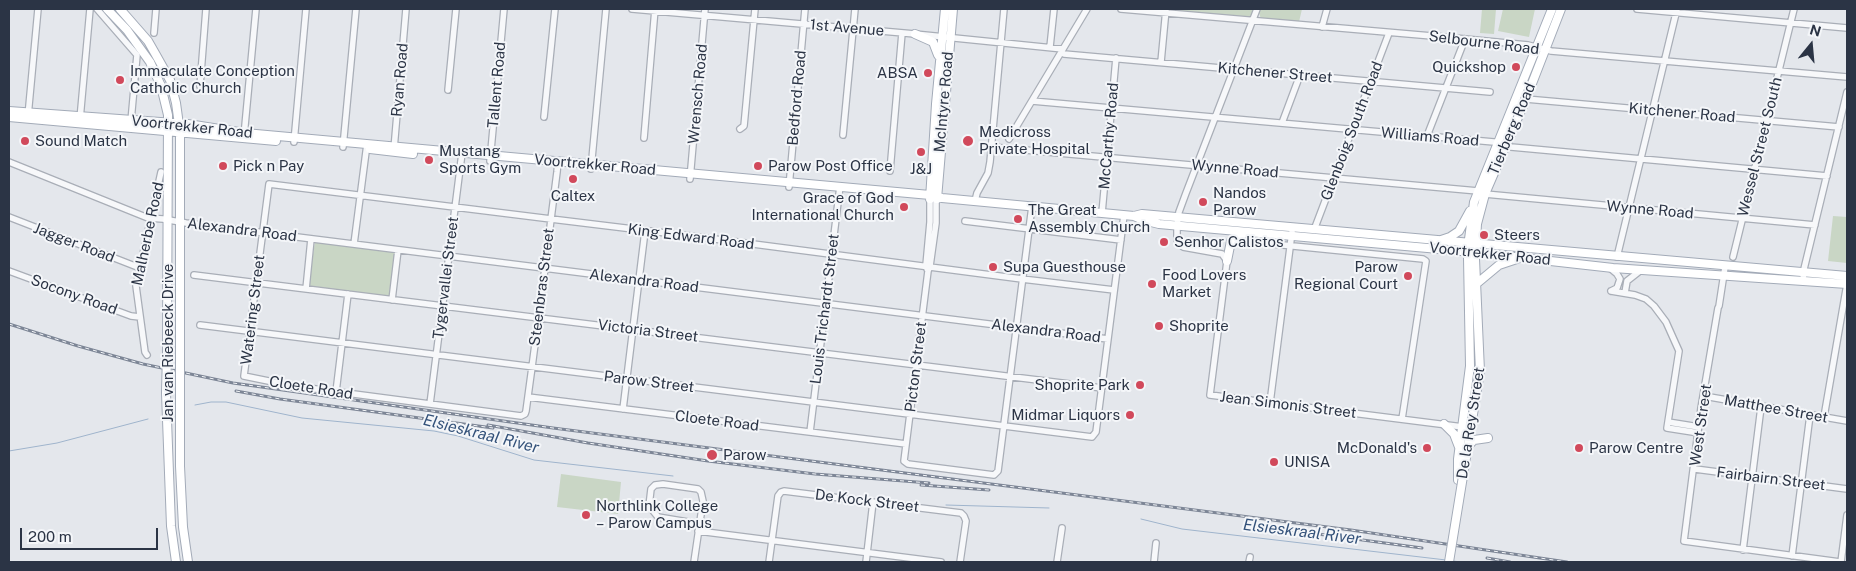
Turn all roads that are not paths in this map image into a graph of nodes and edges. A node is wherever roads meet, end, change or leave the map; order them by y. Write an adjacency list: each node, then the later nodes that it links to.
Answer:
1 (38, 9): 73 (street)
2 (90, 9): 77 (street)
3 (96, 9): 79 (street)
4 (107, 9): 81 (main road, Jan van Riebeeck Drive)
5 (120, 9): 83 (main road, Jan van Riebeeck Drive)
6 (156, 9): 40 (street)
7 (206, 9): 63 (street)
8 (256, 9): 87 (street)
9 (306, 9): 92 (street)
10 (356, 9): 93 (street)
11 (406, 9): 97 (street, Ryan Road)
12 (456, 9): 65 (street)
13 (504, 9): 100 (street, Tallent Road)
14 (555, 9): 75 (street)
15 (606, 9): 106 (street)
16 (632, 9): 32 (street, 1st Avenue)
17 (755, 9): 36 (street)
18 (805, 9): 39 (street, Bedford Road)
19 (855, 9): 42 (street)
20 (945, 9): 47 (main road, McIntyre Road)
21 (953, 9): 47 (main road, McIntyre Road)
22 (1004, 9): 49 (street)
23 (1054, 9): 50 (street)
24 (1087, 9): 53 (street)
25 (1121, 9): 33 (street, Selbourne Road)
26 (1257, 9): 37 (street)
27 (1327, 9): 41 (street)
28 (1552, 9): 51 (main road, Tierberg Road)
29 (1560, 9): 52 (main road, Tierberg Road)
30 (1637, 9): 34 (street)
31 (1794, 9): 38 (street, Wessel Street South)
32 (655, 10): 35 (street, 1st Avenue); 90 (street)
33 (1165, 11): 37 (street, Selbourne Road); 56 (street)
34 (1677, 11): 38 (street); 55 (street)
35 (705, 12): 36 (street, 1st Avenue); 110 (street, Wrensch Road)
36 (754, 20): 39 (street, 1st Avenue); 84 (street)
37 (1252, 20): 41 (street, Selbourne Road); 58 (street)
38 (1790, 22): 43 (street); 59 (street, Wessel Street South)
39 (803, 24): 42 (street, 1st Avenue); 114 (street, Bedford Road)
40 (148, 25)
41 (1322, 27): 45 (street, Selbourne Road)
42 (853, 28): 44 (street, 1st Avenue); 88 (street)
43 (1847, 28)
44 (902, 33): 46 (street, 1st Avenue); 108 (street)
45 (1389, 33): 48 (street, Selbourne Road); 62 (street, Glenboig South Road)
46 (915, 34): 47 (street, 1st Avenue); 57 (main road)
47 (946, 37): 49 (street, 1st Avenue); 57 (main road, McIntyre Road); 118 (main road, McIntyre Road)
48 (1465, 39): 51 (street, Selbourne Road); 64 (street)
49 (1001, 42): 50 (street, 1st Avenue); 96 (street)
50 (1050, 47): 53 (street, 1st Avenue)
51 (1536, 47): 52 (street, Selbourne Road); 94 (main road, Tierberg Road)
52 (1545, 49): 55 (street, Selbourne Road); 68 (main road, Tierberg Road)
53 (1062, 51): 54 (street, Kitchener Street); 69 (street)
54 (1116, 58): 56 (street, Kitchener Street); 70 (street, McCarthy Road)
55 (1664, 61): 59 (street, Selbourne Road); 71 (street)
56 (1161, 62): 58 (street, Kitchener Street)
57 (940, 64): 118 (main road, McIntyre Road)
58 (1234, 69): 60 (street, Kitchener Street); 76 (street)
59 (1778, 71): 61 (street, Selbourne Road); 78 (street, Wessel Street South)
60 (1300, 75): 62 (street, Kitchener Street); 80 (street)
61 (1847, 78)
62 (1370, 81): 64 (street, Kitchener Street); 85 (street, Glenboig South Road)
63 (200, 86)
64 (1446, 88): 66 (street, Kitchener Street); 89 (street)
65 (448, 90)
66 (1490, 92)
67 (1847, 92): 82 (street)
68 (1526, 99): 71 (street, Kitchener Road); 94 (main road, Tierberg Road)
69 (1032, 101): 70 (street, Williams Road); 91 (street)
70 (1112, 108): 76 (street, Williams Road); 101 (street, McCarthy Road)
71 (1652, 110): 78 (street, Kitchener Road); 102 (street)
72 (9, 111): 73 (main road, Voortrekker Road)
73 (28, 115): 74 (main road, Voortrekker Road); 77 (main road, Voortrekker Road)
74 (9, 117)
75 (544, 117)
76 (1215, 117): 80 (street, Williams Road); 105 (street)
77 (80, 120): 79 (main road, Voortrekker Road); 81 (main road, Voortrekker Road)
78 (1766, 120): 82 (street, Kitchener Road); 107 (street, Wessel Street South)
79 (131, 121): 81 (main road, Voortrekker Road)
80 (1282, 124): 85 (street, Williams Road)
81 (169, 127): 83 (main road, Voortrekker Road); 130 (main road, Jan van Riebeeck Drive)
82 (1839, 127): 111 (street)
83 (179, 128): 86 (main road, Voortrekker Road); 87 (main road, Voortrekker Road); 98 (main road, Jan van Riebeeck Drive)
84 (740, 129)
85 (1352, 130): 89 (street, Williams Road); 112 (street, Glenboig South Road)
86 (216, 135): 87 (main road, Voortrekker Road); 98 (main road)
87 (245, 135): 92 (main road, Voortrekker Road)
88 (843, 135)
89 (1426, 136): 94 (street, Williams Road)
90 (644, 138)
91 (1009, 139)
92 (294, 140): 93 (main road, Voortrekker Road)
93 (344, 144): 95 (main road, Voortrekker Road)
94 (1502, 144): 102 (street, Williams Road); 116 (main road, Tierberg Road)
95 (367, 146): 97 (main road, Voortrekker Road); 117 (street)
96 (992, 147): 101 (street, Wynne Road); 119 (street)
97 (394, 149): 99 (main road, Voortrekker Road)
98 (179, 154): 132 (main road, Jan van Riebeeck Drive)
99 (462, 155): 100 (main road, Voortrekker Road); 122 (street, Tygervallei Street)
100 (490, 158): 104 (main road, Voortrekker Road)
101 (1107, 158): 105 (street, Wynne Road); 124 (street, McCarthy Road)
102 (1640, 158): 107 (street, Williams Road); 123 (street)
103 (9, 162): 127 (street, Alexandra Road)
104 (558, 164): 106 (main road, Voortrekker Road); 129 (street, Steenbras Street)
105 (1197, 166): 112 (street, Wynne Road); 133 (street)
106 (592, 167): 110 (main road, Voortrekker Road)
107 (1754, 169): 111 (street, Williams Road); 128 (street, Wessel Street South)
108 (890, 171)
109 (161, 172): 127 (street, Malherbe Road)
110 (690, 176): 114 (main road, Voortrekker Road)
111 (1827, 176): 134 (street)
112 (1333, 178): 116 (street, Wynne Road); 136 (street, Glenboig South Road)
113 (268, 184): 117 (street, King Edward Road); 140 (street, Watering Street)
114 (789, 184): 115 (main road, Voortrekker Road)
115 (840, 189): 118 (main road, Voortrekker Road); 149 (street, Louis Trichardt Street)
116 (1482, 192): 120 (main road, Tierberg Road); 123 (street, Wynne Road); 147 (main road, Tierberg Road)
117 (360, 195): 122 (street, King Edward Road); 145 (street)
118 (935, 198): 119 (main road, Voortrekker Road); 159 (street, Picton Street)
119 (974, 201): 121 (main road, Voortrekker Road)
120 (1474, 202): 143 (main road); 147 (main road, Tierberg Road)
121 (1032, 206): 124 (main road, Voortrekker Road); 135 (street)
122 (454, 207): 129 (street, King Edward Road); 150 (street, Tygervallei Street)
123 (1628, 208): 128 (street, Wynne Road); 151 (street)
124 (1102, 213): 125 (main road, Voortrekker Road)
125 (1124, 215): 133 (main road, Voortrekker Road); 142 (street)
126 (9, 217): 157 (street, Jagger Road)
127 (151, 218): 130 (street, Alexandra Road); 157 (street, Malherbe Road)
128 (1742, 218): 134 (street, Wynne Road); 152 (street, Wessel Street South)
129 (551, 219): 137 (street, King Edward Road); 158 (street, Steenbras Street)
130 (168, 220): 132 (street, Alexandra Road); 237 (main road, Jan van Riebeeck Drive, bridge)
131 (966, 221): 135 (street)
132 (180, 222): 140 (street, Alexandra Road); 238 (main road, Jan van Riebeeck Drive, bridge)
133 (1177, 222): 138 (main road, Voortrekker Road); 139 (main road, Voortrekker Road); 154 (street)
134 (1815, 225): 162 (street)
135 (1029, 229): 142 (street); 166 (street)
136 (1314, 230): 139 (main road, Voortrekker Road); 143 (main road, Voortrekker Road)
137 (645, 231): 149 (street, King Edward Road); 167 (street)
138 (1247, 232): 139 (main road, Voortrekker Road); 154 (main road)
139 (1292, 232): 146 (street); 147 (main road, Voortrekker Road)
140 (262, 233): 141 (street, Alexandra Road); 169 (street, Watering Street)
141 (312, 239): 145 (street, Alexandra Road); 173 (street)
142 (1121, 240): 174 (street)
143 (1439, 240): 147 (main road, Voortrekker Road)
144 (1243, 241): 146 (street)
145 (354, 244): 148 (street, Alexandra Road)
146 (1290, 246): 205 (street); 213 (street)
147 (1472, 248): 151 (main road, Voortrekker Road); 153 (main road, Voortrekker Road); 171 (main road, De la Rey Street); 203 (main road, De la Rey Street)
148 (398, 250): 150 (street, Alexandra Road); 178 (street)
149 (831, 254): 159 (street, King Edward Road); 179 (street, Louis Trichardt Street)
150 (449, 256): 158 (street, Alexandra Road); 180 (street, Tygervallei Street)
151 (1617, 257): 155 (main road, Voortrekker Road)
152 (1733, 257)
153 (1526, 258): 156 (main road, Voortrekker Road); 171 (main road)
154 (1227, 261): 205 (street, Jean Simonis Street)
155 (1725, 266): 162 (main road, Voortrekker Road); 164 (street, West Street)
156 (1607, 267): 160 (main road, Voortrekker Road); 175 (street)
157 (140, 268): 182 (street, Malherbe Road)
158 (545, 268): 167 (street, Alexandra Road); 183 (street, Steenbras Street)
159 (928, 268): 166 (street, King Edward Road); 181 (street, Picton Street)
160 (1641, 270): 164 (main road, Voortrekker Road); 172 (street)
161 (9, 271): 182 (street, Socony Road)
162 (1804, 272): 165 (main road, Voortrekker Road); 168 (street)
163 (194, 275): 169 (street, Victoria Street)
164 (1724, 276): 168 (main road, Voortrekker Road); 201 (street, West Street)
165 (1847, 276)
166 (1022, 279): 174 (street, King Edward Road); 185 (street)
167 (639, 280): 179 (street, Alexandra Road); 186 (street)
168 (1803, 281): 170 (main road, Voortrekker Road)
169 (256, 282): 173 (street, Victoria Street); 187 (street, Watering Street)
170 (1847, 284): 212 (street)
171 (1475, 285): 189 (main road, De la Rey Street)
172 (1626, 286): 175 (street); 177 (street)
173 (306, 288): 176 (street, Victoria Street)
174 (1114, 290): 188 (street)
175 (1625, 293): 177 (street)
176 (348, 294): 178 (street, Victoria Street); 190 (street)
177 (1632, 294): 218 (street)
178 (392, 300): 180 (street, Victoria Street)
179 (825, 304): 181 (street, Alexandra Road); 191 (street, Louis Trichardt Street)
180 (443, 306): 183 (street, Victoria Street); 193 (street, Tygervallei Street)
181 (922, 316): 185 (street, Alexandra Road); 194 (street, Picton Street)
182 (140, 317): 192 (street, Malherbe Road)
183 (538, 318): 186 (street, Victoria Street); 195 (street, Steenbras Street)
184 (200, 325): 187 (street, Parow Street)
185 (1016, 328): 188 (street, Alexandra Road); 197 (street)
186 (633, 329): 191 (street, Victoria Street); 198 (street)
187 (250, 332): 190 (street, Parow Street); 196 (street, Watering Street)
188 (1108, 339): 199 (street)
189 (1480, 341): 203 (main road); 217 (main road, De la Rey Street)
190 (342, 343): 193 (street, Parow Street); 200 (street)
191 (819, 353): 194 (street, Victoria Street); 204 (street, Louis Trichardt Street)
192 (147, 355)
193 (436, 355): 195 (street, Parow Street); 206 (street, Tygervallei Street)
194 (916, 364): 197 (street, Victoria Street); 210 (street, Picton Street)
195 (532, 367): 198 (street, Parow Street); 202 (street, Steenbras Street)
196 (244, 376): 200 (street, Cloete Road)
197 (1010, 377): 199 (street, Victoria Street); 216 (street)
198 (626, 379): 204 (street, Parow Street); 208 (street)
199 (1102, 388): 216 (street, Parow Street)
200 (336, 392): 206 (street, Cloete Road)
201 (1704, 396): 207 (street, Matthee Street); 218 (street, West Street)
202 (528, 397): 208 (street, Cloete Road); 209 (street, Steenbras Street)
203 (1467, 397): 217 (main road, De la Rey Street)
204 (814, 402): 210 (street, Parow Street); 219 (street, Louis Trichardt Street)
205 (1270, 403): 213 (street, Jean Simonis Street)
206 (430, 404): 209 (street, Cloete Road)
207 (1761, 407): 211 (street, Matthee Street); 224 (street)
208 (623, 409): 219 (street, Cloete Road)
209 (526, 413)
210 (910, 414): 216 (street, Parow Street); 221 (street, Picton Street)
211 (1810, 415): 212 (street, Matthee Street); 225 (street)
212 (1824, 417): 214 (street, Matthee Street)
213 (1402, 419): 215 (street, Jean Simonis Street)
214 (1847, 421)
215 (1444, 424): 217 (street, Jean Simonis Street); 222 (main road)
216 (1004, 426): 221 (street, Picton Street)
217 (1467, 428): 222 (main road, De la Rey Street)
218 (1699, 430): 223 (street, West Street)
219 (810, 432): 221 (street, Cloete Road)
220 (1488, 438): 222 (main road)
221 (906, 444)
222 (1464, 447): 246 (main road, De la Rey Street); 247 (main road, De la Rey Street, bridge)
223 (1695, 469): 224 (street, Fairbairn Street); 234 (street, West Street)
224 (1752, 477): 225 (street, Fairbairn Street); 234 (street)
225 (1801, 484): 226 (street, Fairbairn Street); 236 (street)
226 (1847, 489)
227 (873, 502): 232 (street, De Kock Street); 235 (street); 243 (street, De Kock Street)
228 (1847, 515): 248 (street)
229 (700, 524): 229 (street); 231 (street)
230 (1062, 528): 244 (street)
231 (698, 531): 232 (street); 239 (street)
232 (772, 541): 235 (street); 240 (street)
233 (1156, 543): 245 (street)
234 (1743, 550): 236 (street)
235 (867, 553): 241 (street); 242 (street)
236 (1792, 556): 248 (street)
237 (176, 562)
238 (188, 562)
239 (694, 562)
240 (770, 562)
241 (866, 562)
242 (940, 562)
243 (960, 562)
244 (1057, 562)
245 (1154, 562)
246 (1445, 562)
247 (1449, 562)
248 (1841, 562)

